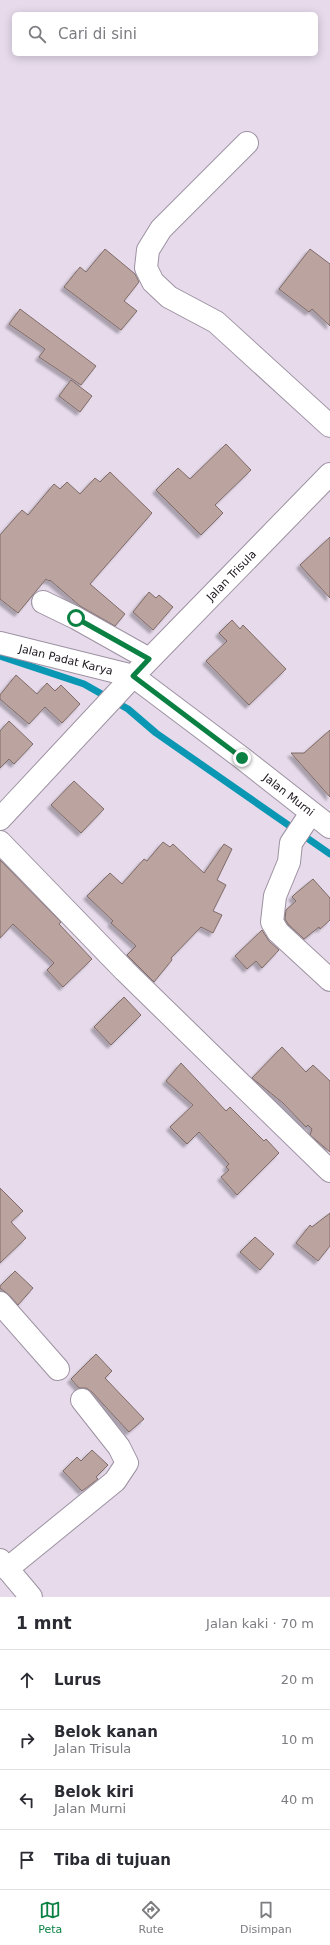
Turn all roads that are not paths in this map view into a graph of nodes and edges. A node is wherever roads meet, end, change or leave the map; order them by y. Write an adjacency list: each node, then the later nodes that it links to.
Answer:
1 (247, 142): 2 (street)
2 (330, 426)
3 (330, 474): 6 (street, Jalan Trisula)
4 (43, 602): 6 (street)
5 (0, 643): 7 (street, Jalan Padat Karya)
6 (149, 659): 7 (street, Jalan Trisula)
7 (133, 676): 8 (street, Jalan Murni); 9 (street, Jalan Trisula)
8 (307, 818): 10 (street, Jalan Murni); 12 (street)
9 (0, 819)
10 (330, 827)
11 (0, 842): 13 (street)
12 (330, 980)
13 (330, 1171)
14 (0, 1303): 15 (street)
15 (58, 1369)
16 (82, 1400): 17 (street)
17 (4, 1565): 18 (street)
18 (31, 1597)

